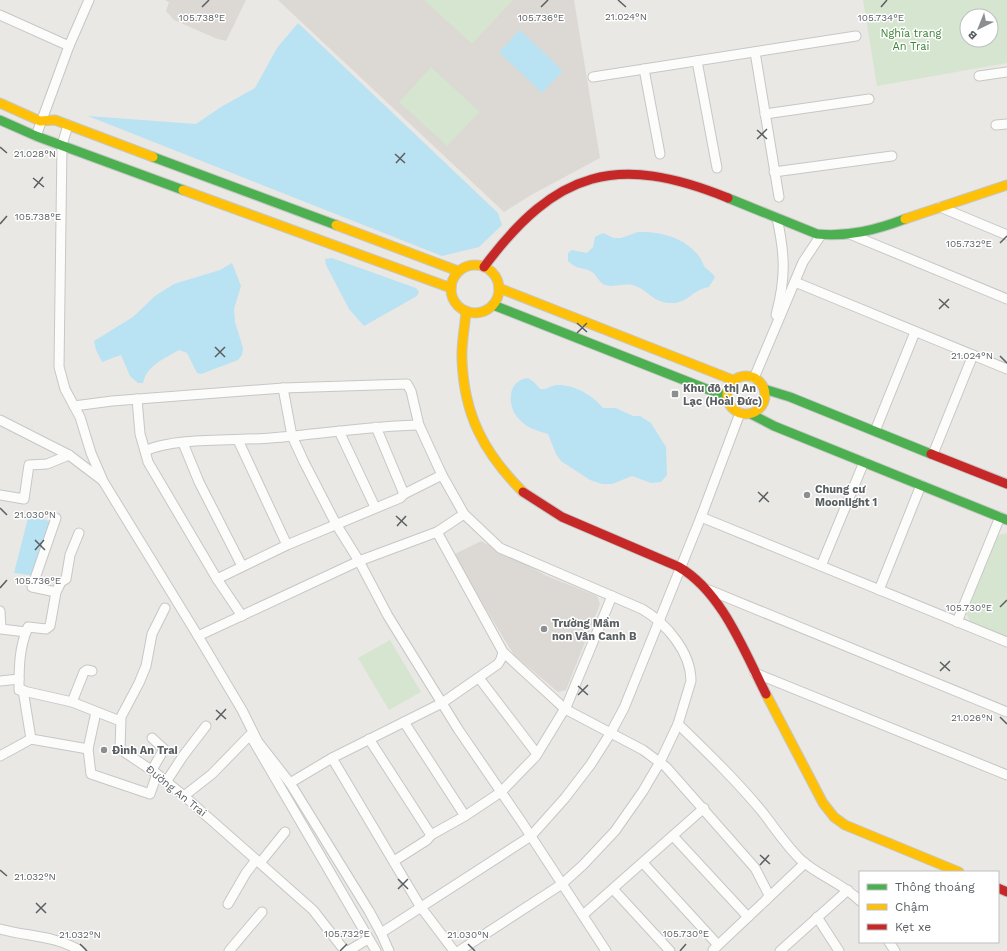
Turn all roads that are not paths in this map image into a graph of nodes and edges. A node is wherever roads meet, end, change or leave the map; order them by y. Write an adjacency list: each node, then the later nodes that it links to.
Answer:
1 (89, 0): 4 (street)
2 (0, 15): 4 (street)
3 (856, 36): 5 (street)
4 (69, 46): 15 (street)
5 (755, 52): 6 (street); 13 (street)
6 (697, 61): 7 (street); 23 (street)
7 (644, 69): 10 (street); 21 (street)
8 (1007, 72): 9 (street)
9 (979, 76)
10 (594, 77)
11 (869, 99): 13 (street)
12 (0, 103): 15 (street)
13 (765, 114): 24 (street)
14 (0, 120): 19 (street)
15 (40, 121): 17 (street); 19 (street)
16 (1007, 124): 18 (street)
17 (68, 125): 20 (street); 33 (street)
18 (996, 125)
19 (36, 136): 20 (street)
20 (62, 145): 35 (street); 50 (street)
21 (660, 154)
22 (892, 156): 24 (street)
23 (717, 168)
24 (774, 172): 26 (street)
25 (1007, 186): 27 (street)
26 (779, 197)
27 (940, 207): 30 (street); 31 (street)
28 (777, 218): 29 (street); 32 (street); 40 (street)
29 (821, 235): 30 (street); 34 (street)
30 (852, 235): 37 (street)
31 (1007, 235)
32 (484, 267): 33 (street); 36 (street)
33 (458, 271): 35 (street)
34 (794, 282): 40 (street); 41 (street)
35 (451, 288): 39 (street)
36 (499, 288): 38 (street); 45 (street)
37 (1007, 299)
38 (493, 305): 39 (street); 48 (street)
39 (466, 311): 83 (street)
40 (775, 326): 44 (street)
41 (915, 332): 42 (street); 56 (street)
42 (973, 355): 43 (street); 62 (street)
43 (1007, 369)
44 (754, 378): 45 (street); 47 (street)
45 (733, 380): 48 (street)
46 (283, 388): 49 (street); 54 (street); 58 (street)
47 (764, 389): 52 (street); 56 (street)
48 (727, 397): 51 (street)
49 (137, 399): 50 (street); 61 (street)
50 (74, 406): 66 (street)
51 (740, 414): 52 (street); 73 (street)
52 (751, 414): 64 (street)
53 (0, 420): 63 (street)
54 (419, 425): 55 (street); 65 (street)
55 (376, 427): 57 (street); 69 (street)
56 (875, 430): 62 (street)
57 (339, 431): 58 (street); 71 (street)
58 (292, 436): 59 (street); 76 (street)
59 (238, 440): 60 (street); 79 (street)
60 (183, 443): 61 (street); 81 (street)
61 (145, 451): 84 (street)
62 (933, 454): 67 (street)
63 (69, 455): 66 (street); 70 (street)
64 (864, 462): 68 (street); 82 (street)
65 (442, 475): 69 (street); 72 (street)
66 (103, 481): 96 (street)
67 (1007, 484)
68 (921, 485): 75 (street); 86 (street)
69 (404, 494): 71 (street)
70 (0, 495)
71 (375, 507): 76 (street)
72 (464, 514): 77 (street); 88 (street)
73 (701, 517): 82 (street); 83 (street)
74 (56, 518): 87 (street)
75 (1003, 518): 93 (street)
76 (336, 524): 79 (street); 80 (street)
77 (437, 532): 80 (street); 98 (street)
78 (79, 533): 87 (street)
79 (287, 545): 81 (street)
80 (359, 561): 91 (street); 106 (street)
81 (242, 566): 84 (street)
82 (822, 566): 86 (street)
83 (679, 567): 85 (street); 92 (street)
84 (217, 579): 91 (street)
85 (707, 589): 100 (street); 109 (street)
86 (879, 590): 93 (street)
87 (56, 592): 95 (street)
88 (612, 596): 92 (street); 107 (street)
89 (164, 608): 110 (street)
90 (0, 611): 94 (street)
91 (242, 616): 96 (street)
92 (658, 620): 112 (street); 114 (street)
93 (958, 622): 97 (street)
94 (0, 629): 95 (street)
95 (26, 632): 102 (street)
96 (198, 636): 126 (street)
97 (1007, 642)
98 (503, 652): 101 (street); 107 (street)
99 (92, 671): 105 (street)
100 (755, 673): 124 (street); 139 (street)
101 (479, 678): 106 (street); 119 (street)
102 (19, 680): 103 (street); 104 (street)
103 (0, 681)
104 (23, 690): 105 (street); 116 (street)
105 (72, 702): 108 (street)
106 (442, 703): 111 (street); 127 (street)
107 (565, 709): 114 (street); 119 (street)
108 (96, 712): 110 (street); 118 (street)
109 (1007, 712)
110 (120, 721): 123 (street, Đường An Trai)
111 (404, 722): 117 (street); 130 (street)
112 (678, 724): 122 (street); 138 (street)
113 (206, 726): 125 (street)
114 (610, 734): 122 (street); 133 (street)
115 (152, 738): 123 (street)
116 (31, 739): 118 (street); 120 (street)
117 (369, 739): 121 (street); 132 (street)
118 (88, 749): 123 (street)
119 (537, 754): 127 (street)
120 (0, 756)
121 (332, 758): 126 (street); 135 (street)
122 (660, 762): 129 (street); 140 (street)
123 (154, 772): 125 (street, Đường An Trai)
124 (1007, 775)
125 (166, 782): 128 (street, Đường An Trai)
126 (290, 783): 152 (street)
127 (501, 792): 130 (street); 133 (street)
128 (184, 796): 136 (street, Đường An Trai); 153 (street)
129 (704, 808): 134 (street); 143 (street)
130 (466, 816): 132 (street)
131 (285, 832): 136 (street)
132 (431, 835): 135 (street)
133 (531, 836): 140 (street); 146 (street)
134 (673, 836): 137 (street); 149 (street)
135 (394, 860): 146 (street)
136 (258, 861): 145 (street); 158 (street, Đường An Trai)
137 (643, 863): 141 (street); 154 (street)
138 (805, 863): 142 (street); 143 (street)
139 (956, 871)
140 (562, 884): 148 (street); 163 (street)
141 (613, 889): 148 (street); 165 (street)
142 (848, 890): 144 (street); 150 (street)
143 (766, 900): 149 (street)
144 (859, 900)
145 (228, 904)
146 (420, 906): 152 (street); 162 (street)
147 (262, 912): 157 (street)
148 (583, 915): 164 (street)
149 (748, 917): 154 (street)
150 (818, 917): 155 (street); 166 (street)
151 (0, 929): 156 (street)
152 (381, 933): 161 (street)
153 (368, 939): 159 (street); 160 (street)
154 (713, 949)
155 (783, 950)
156 (81, 951)
157 (229, 951)
158 (345, 951)
159 (348, 951)
160 (376, 951)
161 (389, 951)
162 (454, 951)
163 (458, 951)
164 (606, 951)
165 (670, 951)
166 (839, 951)

